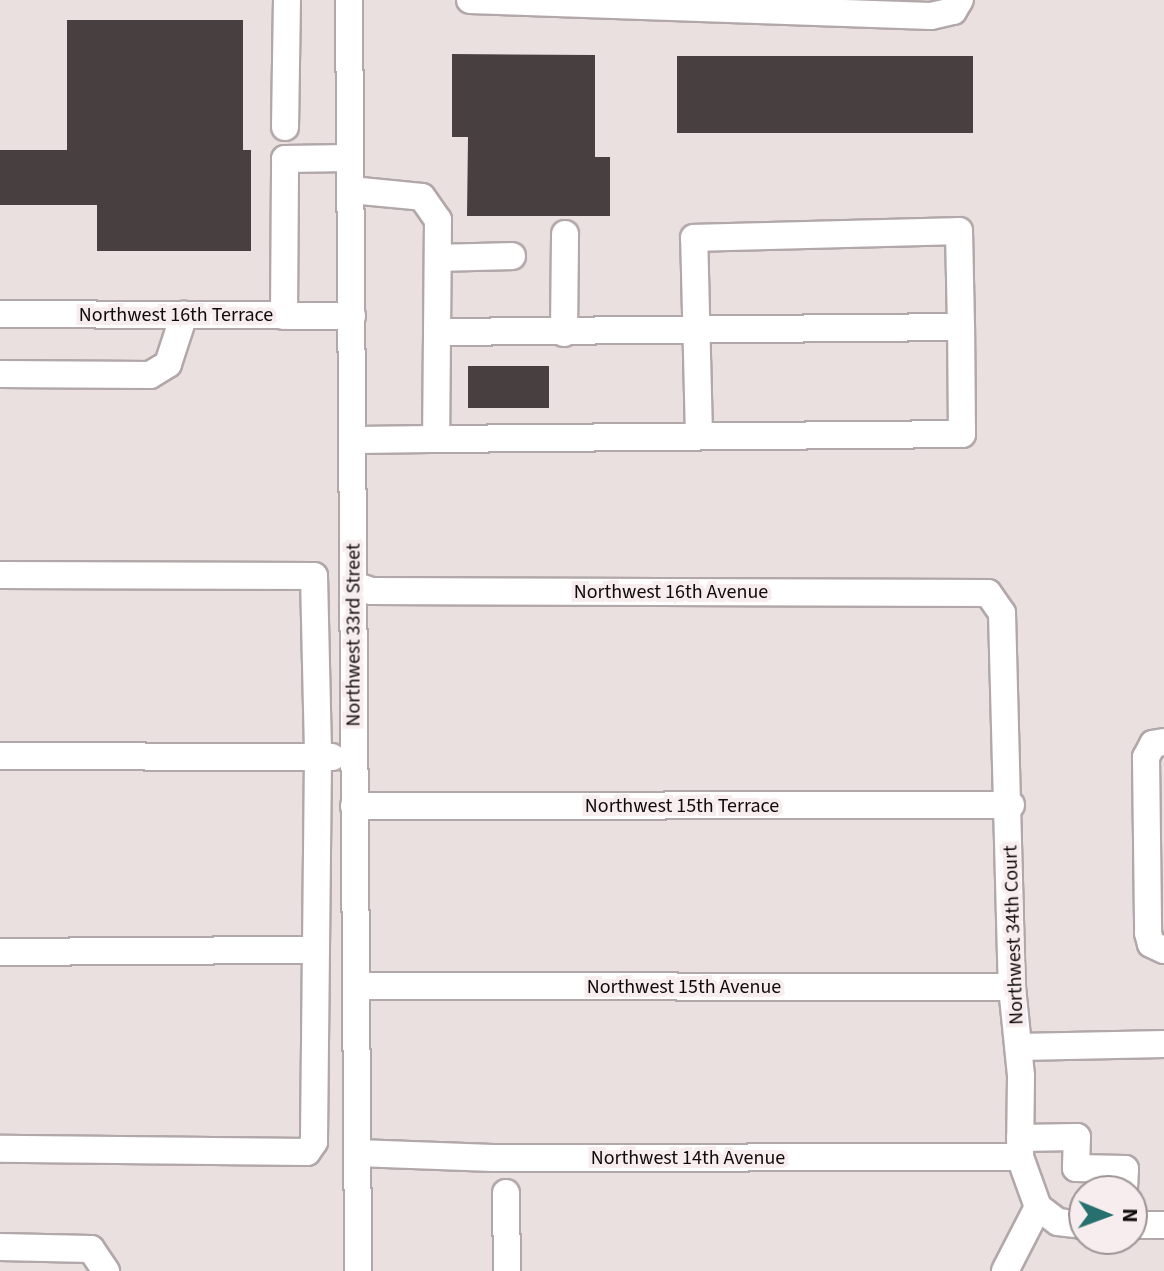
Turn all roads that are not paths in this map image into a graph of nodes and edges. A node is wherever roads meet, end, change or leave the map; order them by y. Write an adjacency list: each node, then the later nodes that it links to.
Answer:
1 (287, 0): 5 (street)
2 (349, 0): 6 (street, Northwest 33rd Street)
3 (470, 0): 4 (street)
4 (960, 0)
5 (285, 127)
6 (350, 158): 7 (street, Northwest 33rd Street); 13 (street)
7 (351, 190): 10 (street); 14 (street, Northwest 33rd Street)
8 (565, 234): 17 (street)
9 (512, 256): 10 (street)
10 (438, 258): 16 (street)
11 (0, 314): 12 (street, Northwest 16th Terrace)
12 (184, 315): 13 (street, Northwest 16th Terrace); 19 (street)
13 (284, 316): 14 (street, Northwest 16th Terrace)
14 (352, 316): 22 (street, Northwest 33rd Street)
15 (961, 327): 18 (street); 18 (street); 20 (street)
16 (437, 332): 17 (street); 21 (street)
17 (564, 333): 18 (street)
18 (697, 333): 20 (street)
19 (0, 374)
20 (699, 436): 21 (street)
21 (436, 439): 22 (street)
22 (353, 440): 24 (street, Northwest 33rd Street)
23 (0, 575): 28 (street)
24 (354, 585): 25 (street, Northwest 16th Avenue); 29 (street, Northwest 33rd Street)
25 (988, 593): 30 (street, Northwest 34th Court)
26 (1164, 742): 33 (street)
27 (0, 756): 28 (street)
28 (318, 757): 29 (street); 32 (street)
29 (354, 757): 31 (street, Northwest 33rd Street)
30 (1011, 805): 31 (street, Northwest 15th Terrace); 36 (street, Northwest 34th Court)
31 (354, 806): 35 (street, Northwest 33rd Street)
32 (316, 950): 34 (street); 40 (street)
33 (1164, 950)
34 (0, 952)
35 (356, 986): 36 (street, Northwest 15th Avenue); 41 (street, Northwest 33rd Street)
36 (1012, 987): 38 (street, Northwest 34th Court)
37 (1164, 1044): 38 (street)
38 (1019, 1047): 39 (street, Northwest 34th Court)
39 (1020, 1148): 41 (street, Northwest 14th Avenue); 42 (street, Northwest 14th Avenue); 44 (street, Northwest 34th Court)
40 (0, 1149)
41 (357, 1153): 48 (street, Northwest 33rd Street)
42 (1125, 1175)
43 (506, 1193): 49 (street)
44 (1038, 1207): 45 (street); 50 (street)
45 (1068, 1223)
46 (0, 1247): 47 (street)
47 (106, 1271)
48 (358, 1271)
49 (507, 1271)
50 (1005, 1271)

